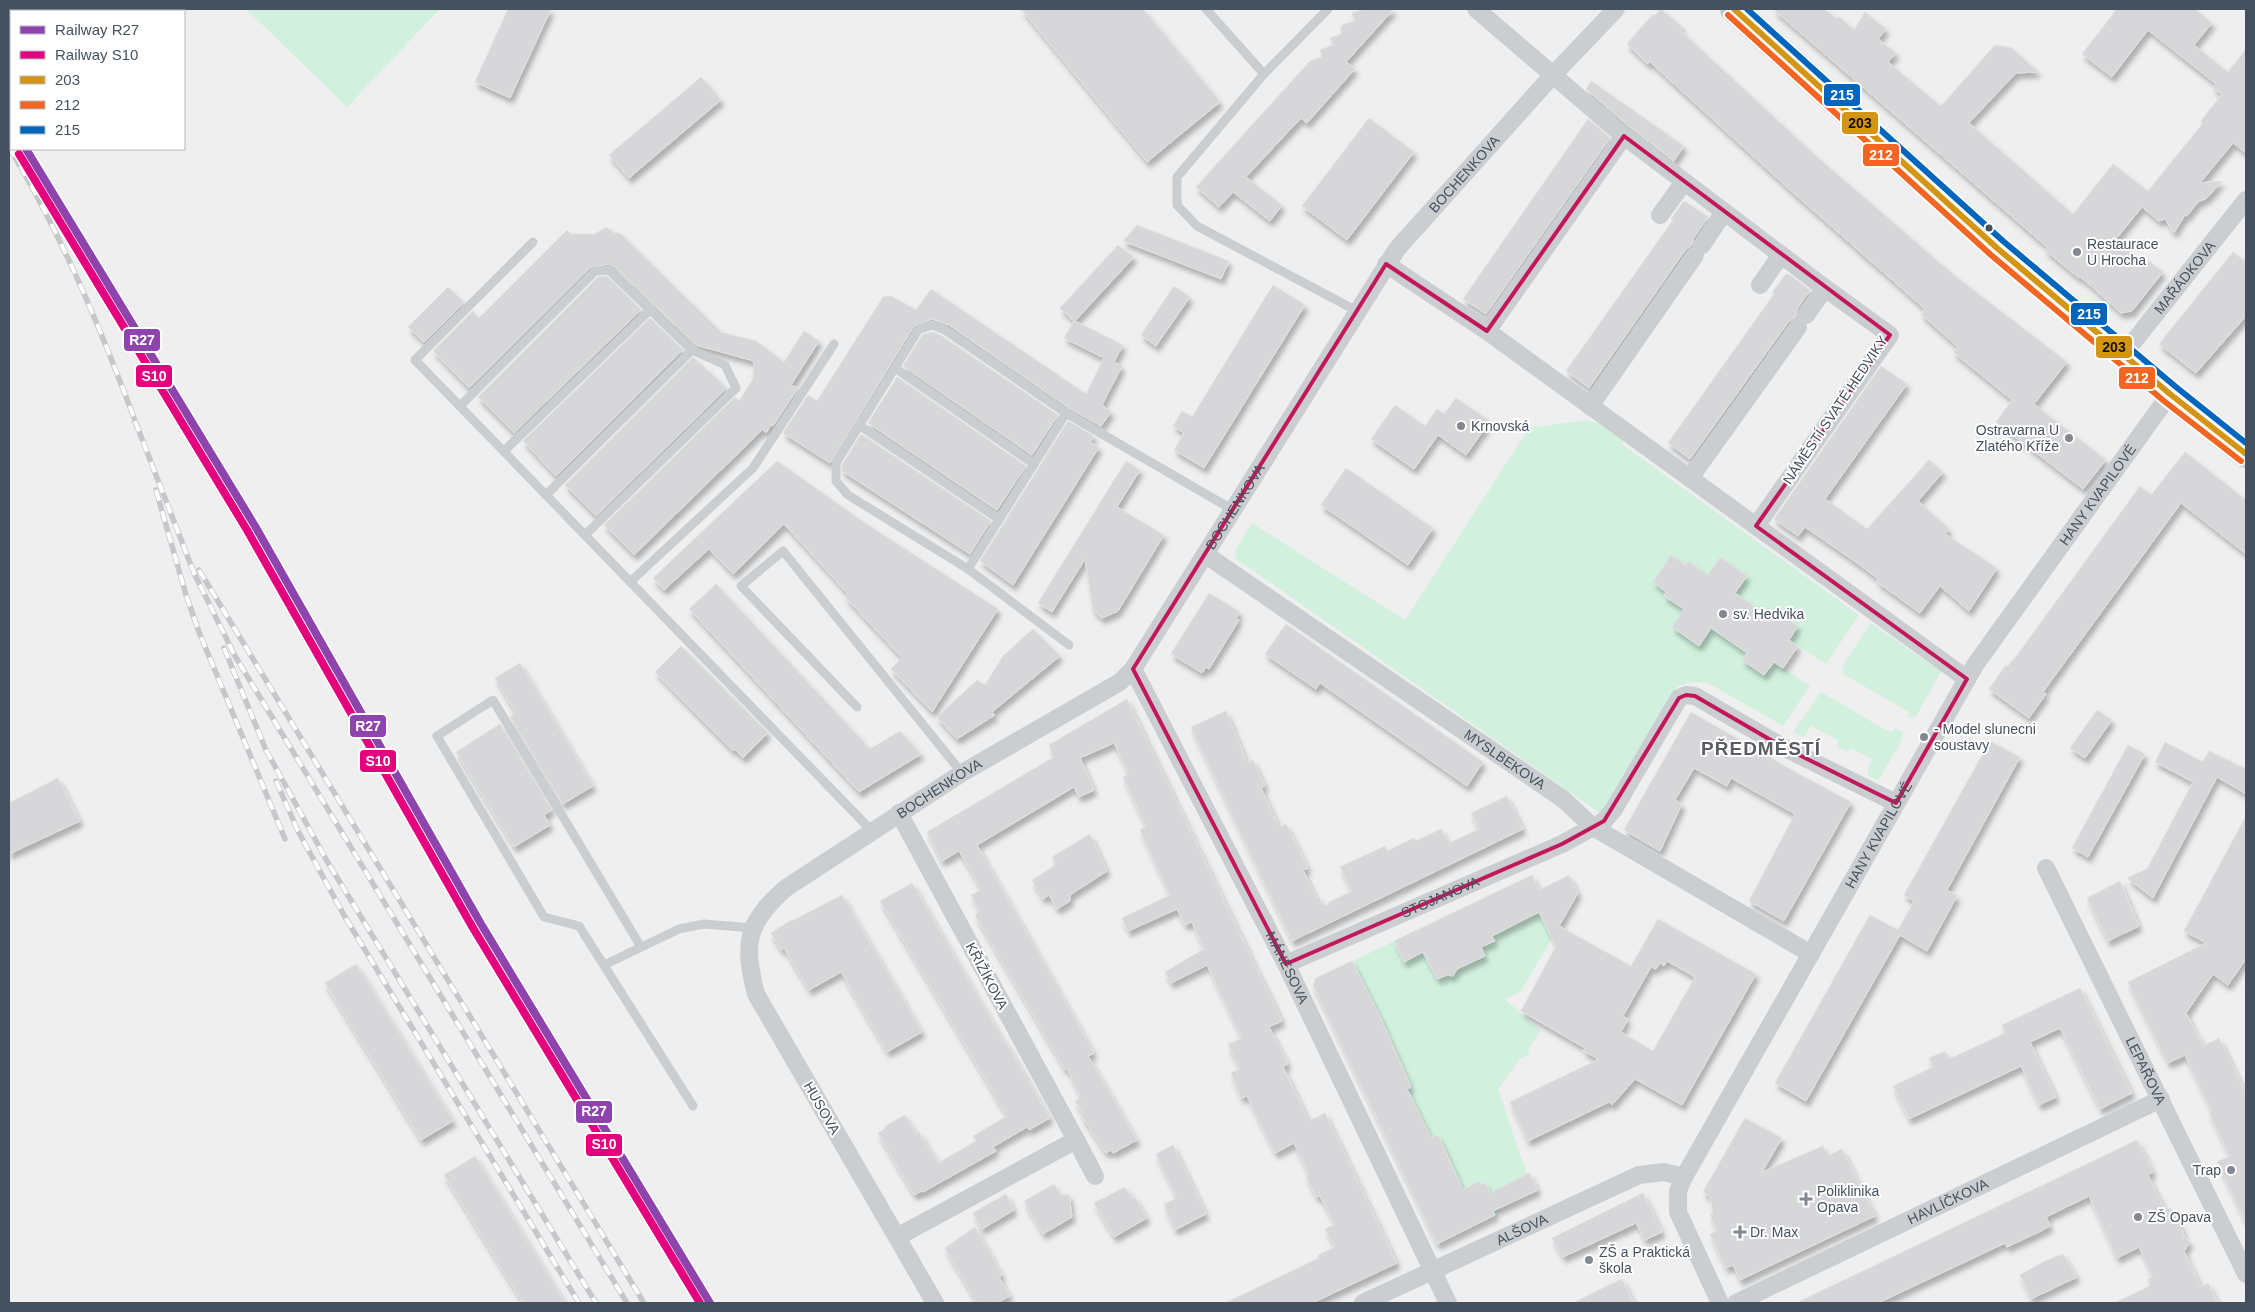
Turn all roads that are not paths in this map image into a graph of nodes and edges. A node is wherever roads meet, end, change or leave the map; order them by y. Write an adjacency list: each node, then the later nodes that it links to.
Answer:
1 (1206, 9): 6 (lane)
2 (1328, 9): 6 (lane)
3 (1476, 9): 7 (street, NÁMĚSTÍ SVATÉ HEDVIKY)
4 (1616, 9): 7 (street, BOCHENKOVA)
5 (1734, 9): 23 (main road)
6 (1264, 74): 19 (lane)
7 (1552, 76): 8 (street, NÁMĚSTÍ SVATÉ HEDVIKY); 15 (street, BOCHENKOVA)
8 (1624, 136): 9 (street, NÁMĚSTÍ SVATÉ HEDVIKY); 20 (street)
9 (1684, 182): 11 (street, NÁMĚSTÍ SVATÉ HEDVIKY); 12 (street)
10 (2246, 200): 23 (street, MAŘÁDKOVA)
11 (1724, 212): 14 (street, NÁMĚSTÍ SVATÉ HEDVIKY); 27 (street)
12 (1660, 215)
13 (532, 242): 26 (lane)
14 (1781, 255): 16 (street); 17 (street, NÁMĚSTÍ SVATÉ HEDVIKY)
15 (1386, 264): 19 (street, BOCHENKOVA); 20 (street)
16 (1760, 285)
17 (1825, 288): 33 (street); 37 (street, NÁMĚSTÍ SVATÉ HEDVIKY)
18 (650, 310): 22 (lane); 26 (lane); 30 (lane)
19 (1357, 311): 35 (street, BOCHENKOVA)
20 (1487, 332): 27 (street)
21 (834, 344): 41 (lane)
22 (692, 350): 34 (lane); 38 (lane)
23 (2123, 355): 25 (main road)
24 (895, 368): 28 (lane); 29 (lane); 32 (lane)
25 (2170, 394): 31 (main road); 44 (street, HANY KVAPILOVÉ)
26 (460, 406): 30 (lane)
27 (1590, 406): 33 (street)
28 (1066, 413): 32 (lane); 35 (lane)
29 (859, 425): 36 (lane); 40 (lane)
30 (504, 451): 34 (lane)
31 (2246, 454)
32 (1034, 464): 36 (lane)
33 (1690, 478): 37 (street)
34 (546, 496): 38 (lane)
35 (1233, 510): 39 (street, BOCHENKOVA)
36 (999, 519): 40 (lane)
37 (1756, 526): 44 (street)
38 (585, 535): 41 (lane)
39 (1206, 555): 43 (street, BOCHENKOVA); 49 (street, MYSLBEKOVA)
40 (968, 569): 42 (lane)
41 (630, 582): 50 (lane)
42 (1069, 645)
43 (1133, 669): 46 (street, BOCHENKOVA); 56 (street, MÁNESOVA)
44 (1967, 678): 47 (street, HANY KVAPILOVÉ)
45 (857, 707): 46 (lane)
46 (962, 773): 48 (street, BOCHENKOVA)
47 (1896, 803): 49 (street); 55 (street, HANY KVAPILOVÉ)
48 (899, 813): 50 (street, BOCHENKOVA); 60 (street, KŘIŽÍKOVA)
49 (1593, 827): 55 (street, MYSLBEKOVA); 56 (street, STOJANOVA)
50 (872, 831): 52 (street, BOCHENKOVA)
51 (2046, 868): 58 (street, LEPAŘOVA)
52 (766, 906): 53 (street, HUSOVA)
53 (752, 928): 54 (lane); 63 (street, HUSOVA)
54 (641, 947): 57 (lane); 57 (lane)
55 (1811, 954): 62 (street, HANY KVAPILOVÉ)
56 (1286, 964): 64 (street, MÁNESOVA)
57 (604, 965): 59 (lane)
58 (2160, 1099): 65 (street, LEPAŘOVA); 70 (street, HAVLÍČKOVA)
59 (693, 1106)
60 (1076, 1140): 61 (street, KŘIŽÍKOVA); 63 (street)
61 (1095, 1176)
62 (1684, 1177): 64 (street, ALŠOVA); 69 (street, HANY KVAPILOVÉ)
63 (897, 1236): 66 (street, HUSOVA)
64 (1432, 1270): 67 (street, ALŠOVA); 68 (street, MÁNESOVA)
65 (2246, 1274)
66 (935, 1303)
67 (1363, 1303)
68 (1448, 1303)
69 (1720, 1303)
70 (1736, 1303)

